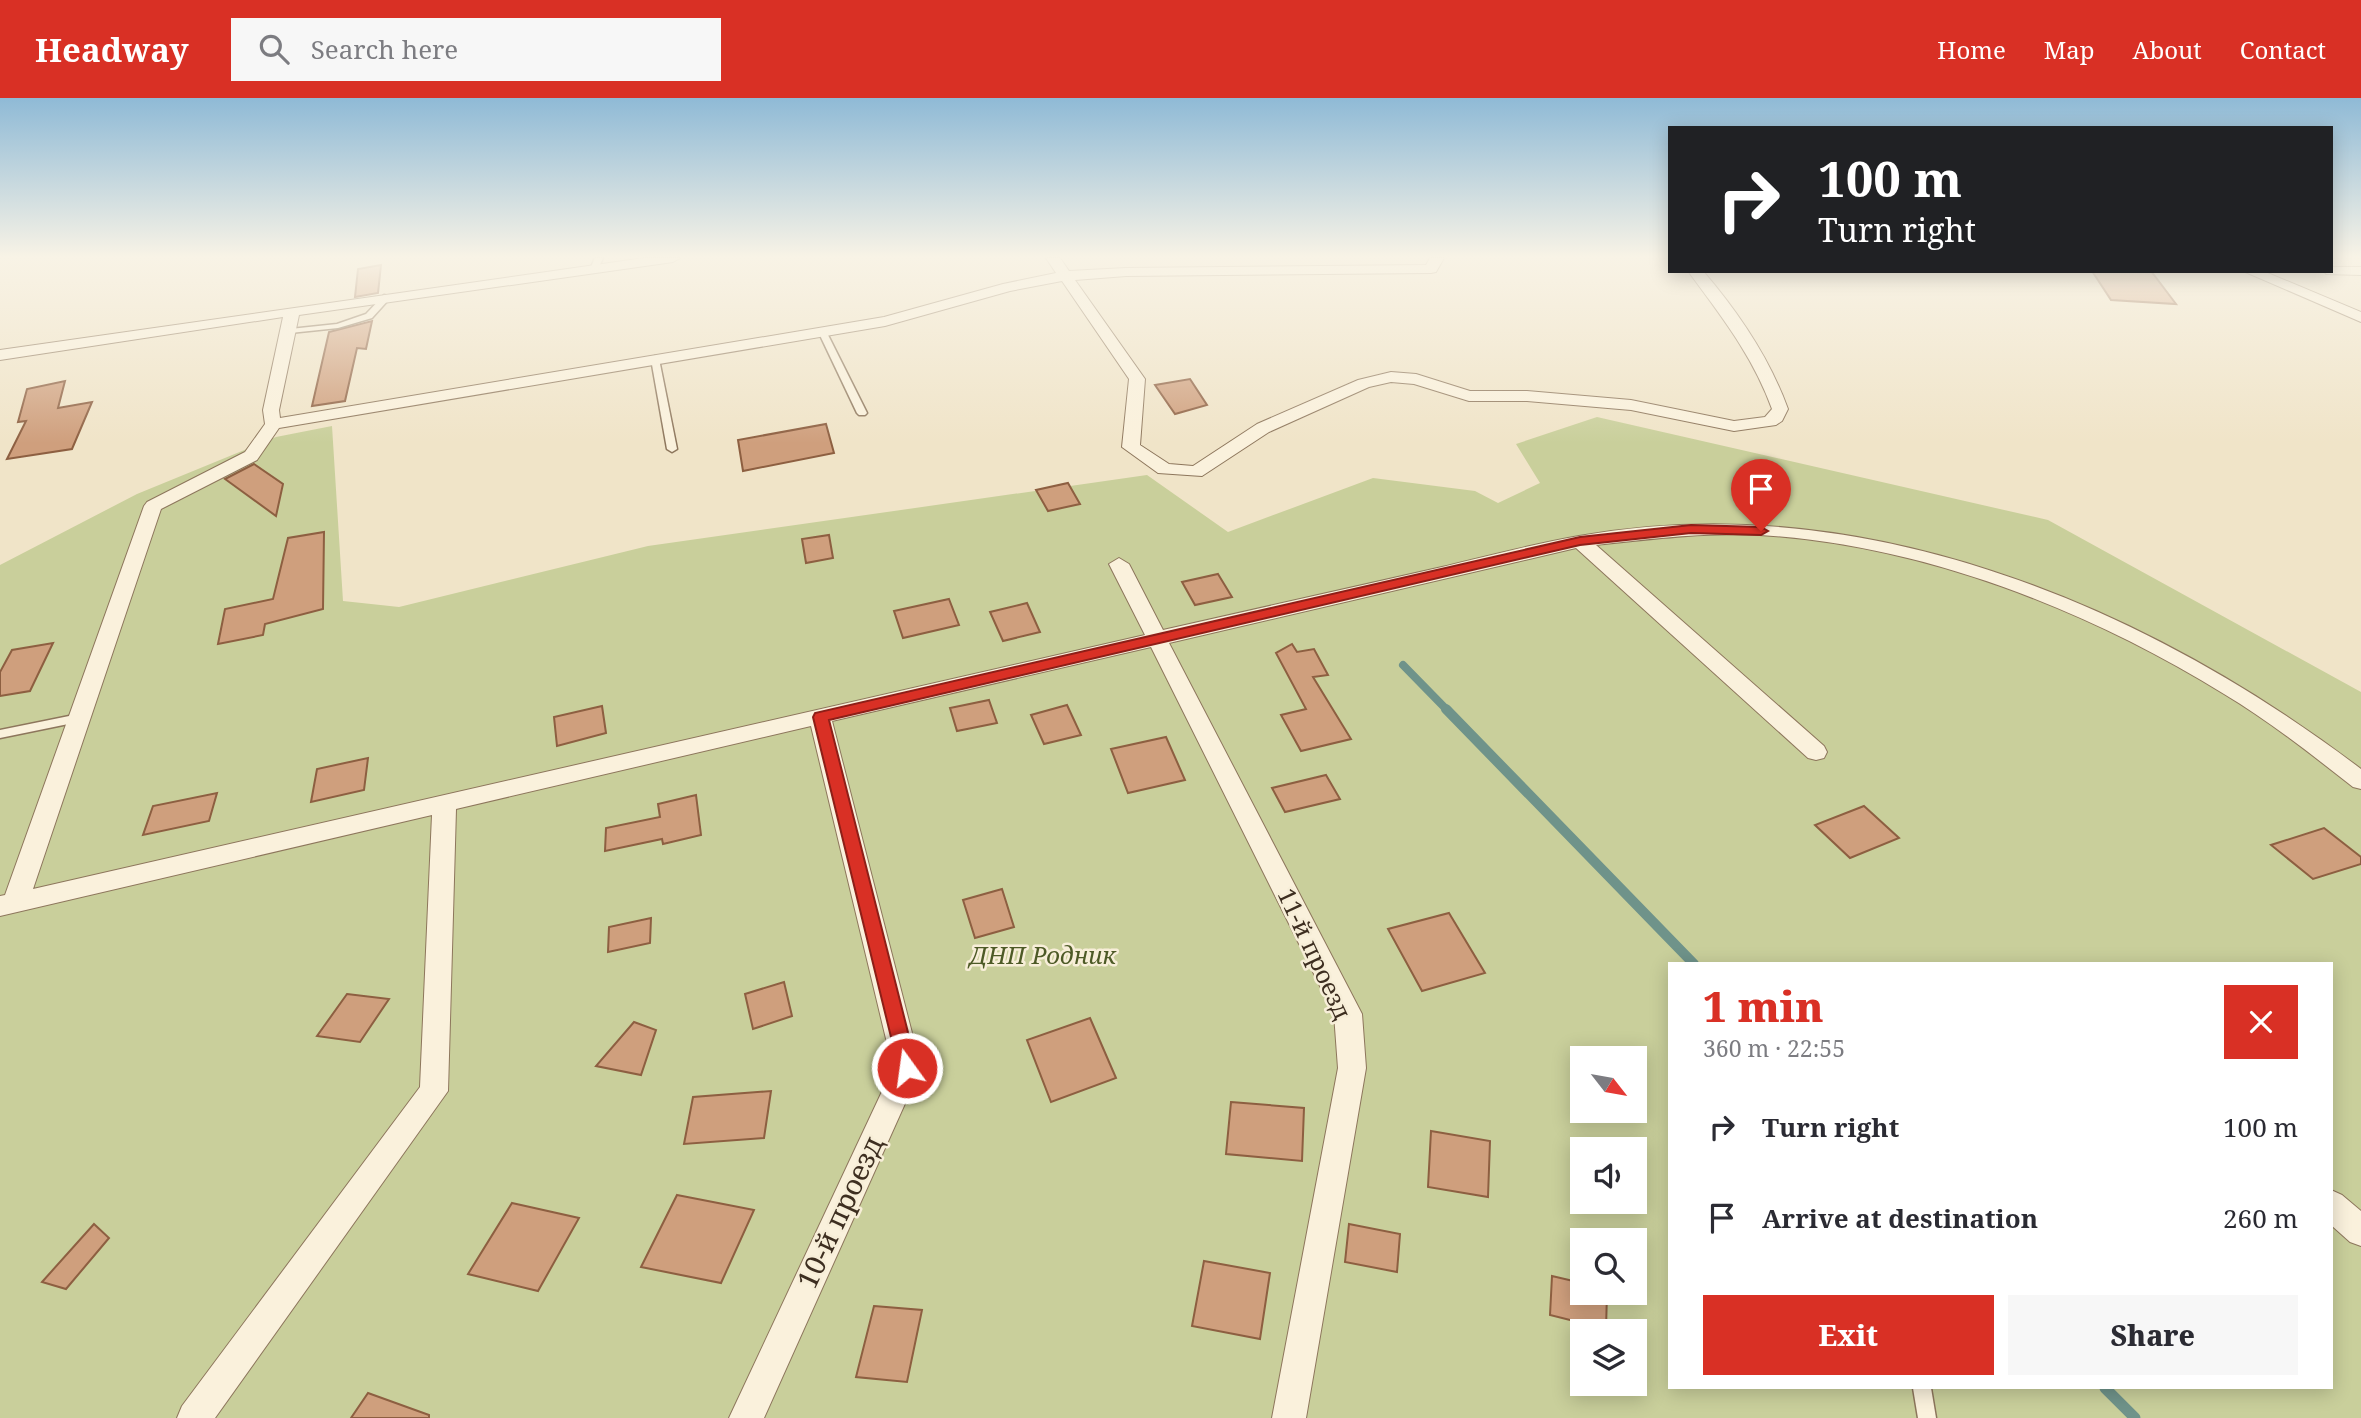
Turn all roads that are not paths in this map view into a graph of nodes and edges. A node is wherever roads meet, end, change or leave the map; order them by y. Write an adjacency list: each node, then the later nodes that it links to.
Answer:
1 (235, 320): 9 (street)
2 (291, 320): 7 (street)
3 (358, 320): 7 (lane)
4 (890, 320): 8 (street)
5 (1094, 320): 6 (street)
6 (1733, 320)
7 (290, 331): 12 (street)
8 (822, 331): 10 (street); 11 (lane)
9 (0, 355)
10 (655, 359): 12 (street); 13 (lane)
11 (862, 412)
12 (273, 424): 18 (street)
13 (672, 449)
14 (1580, 541): 16 (street); 20 (street); 21 (street)
15 (1119, 564): 16 (street, 11-й проезд)
16 (1157, 639): 17 (street); 29 (street, 11-й проезд)
17 (820, 717): 22 (street); 28 (street, 10-й проезд)
18 (79, 718): 19 (lane); 23 (street)
19 (0, 734)
20 (1816, 752)
21 (2361, 780)
22 (443, 804): 23 (street); 27 (street)
23 (7, 905)
24 (2333, 1207): 25 (street)
25 (2361, 1231)
26 (1922, 1389): 30 (lane)
27 (194, 1418)
28 (746, 1418)
29 (1289, 1418)
30 (1927, 1418)

